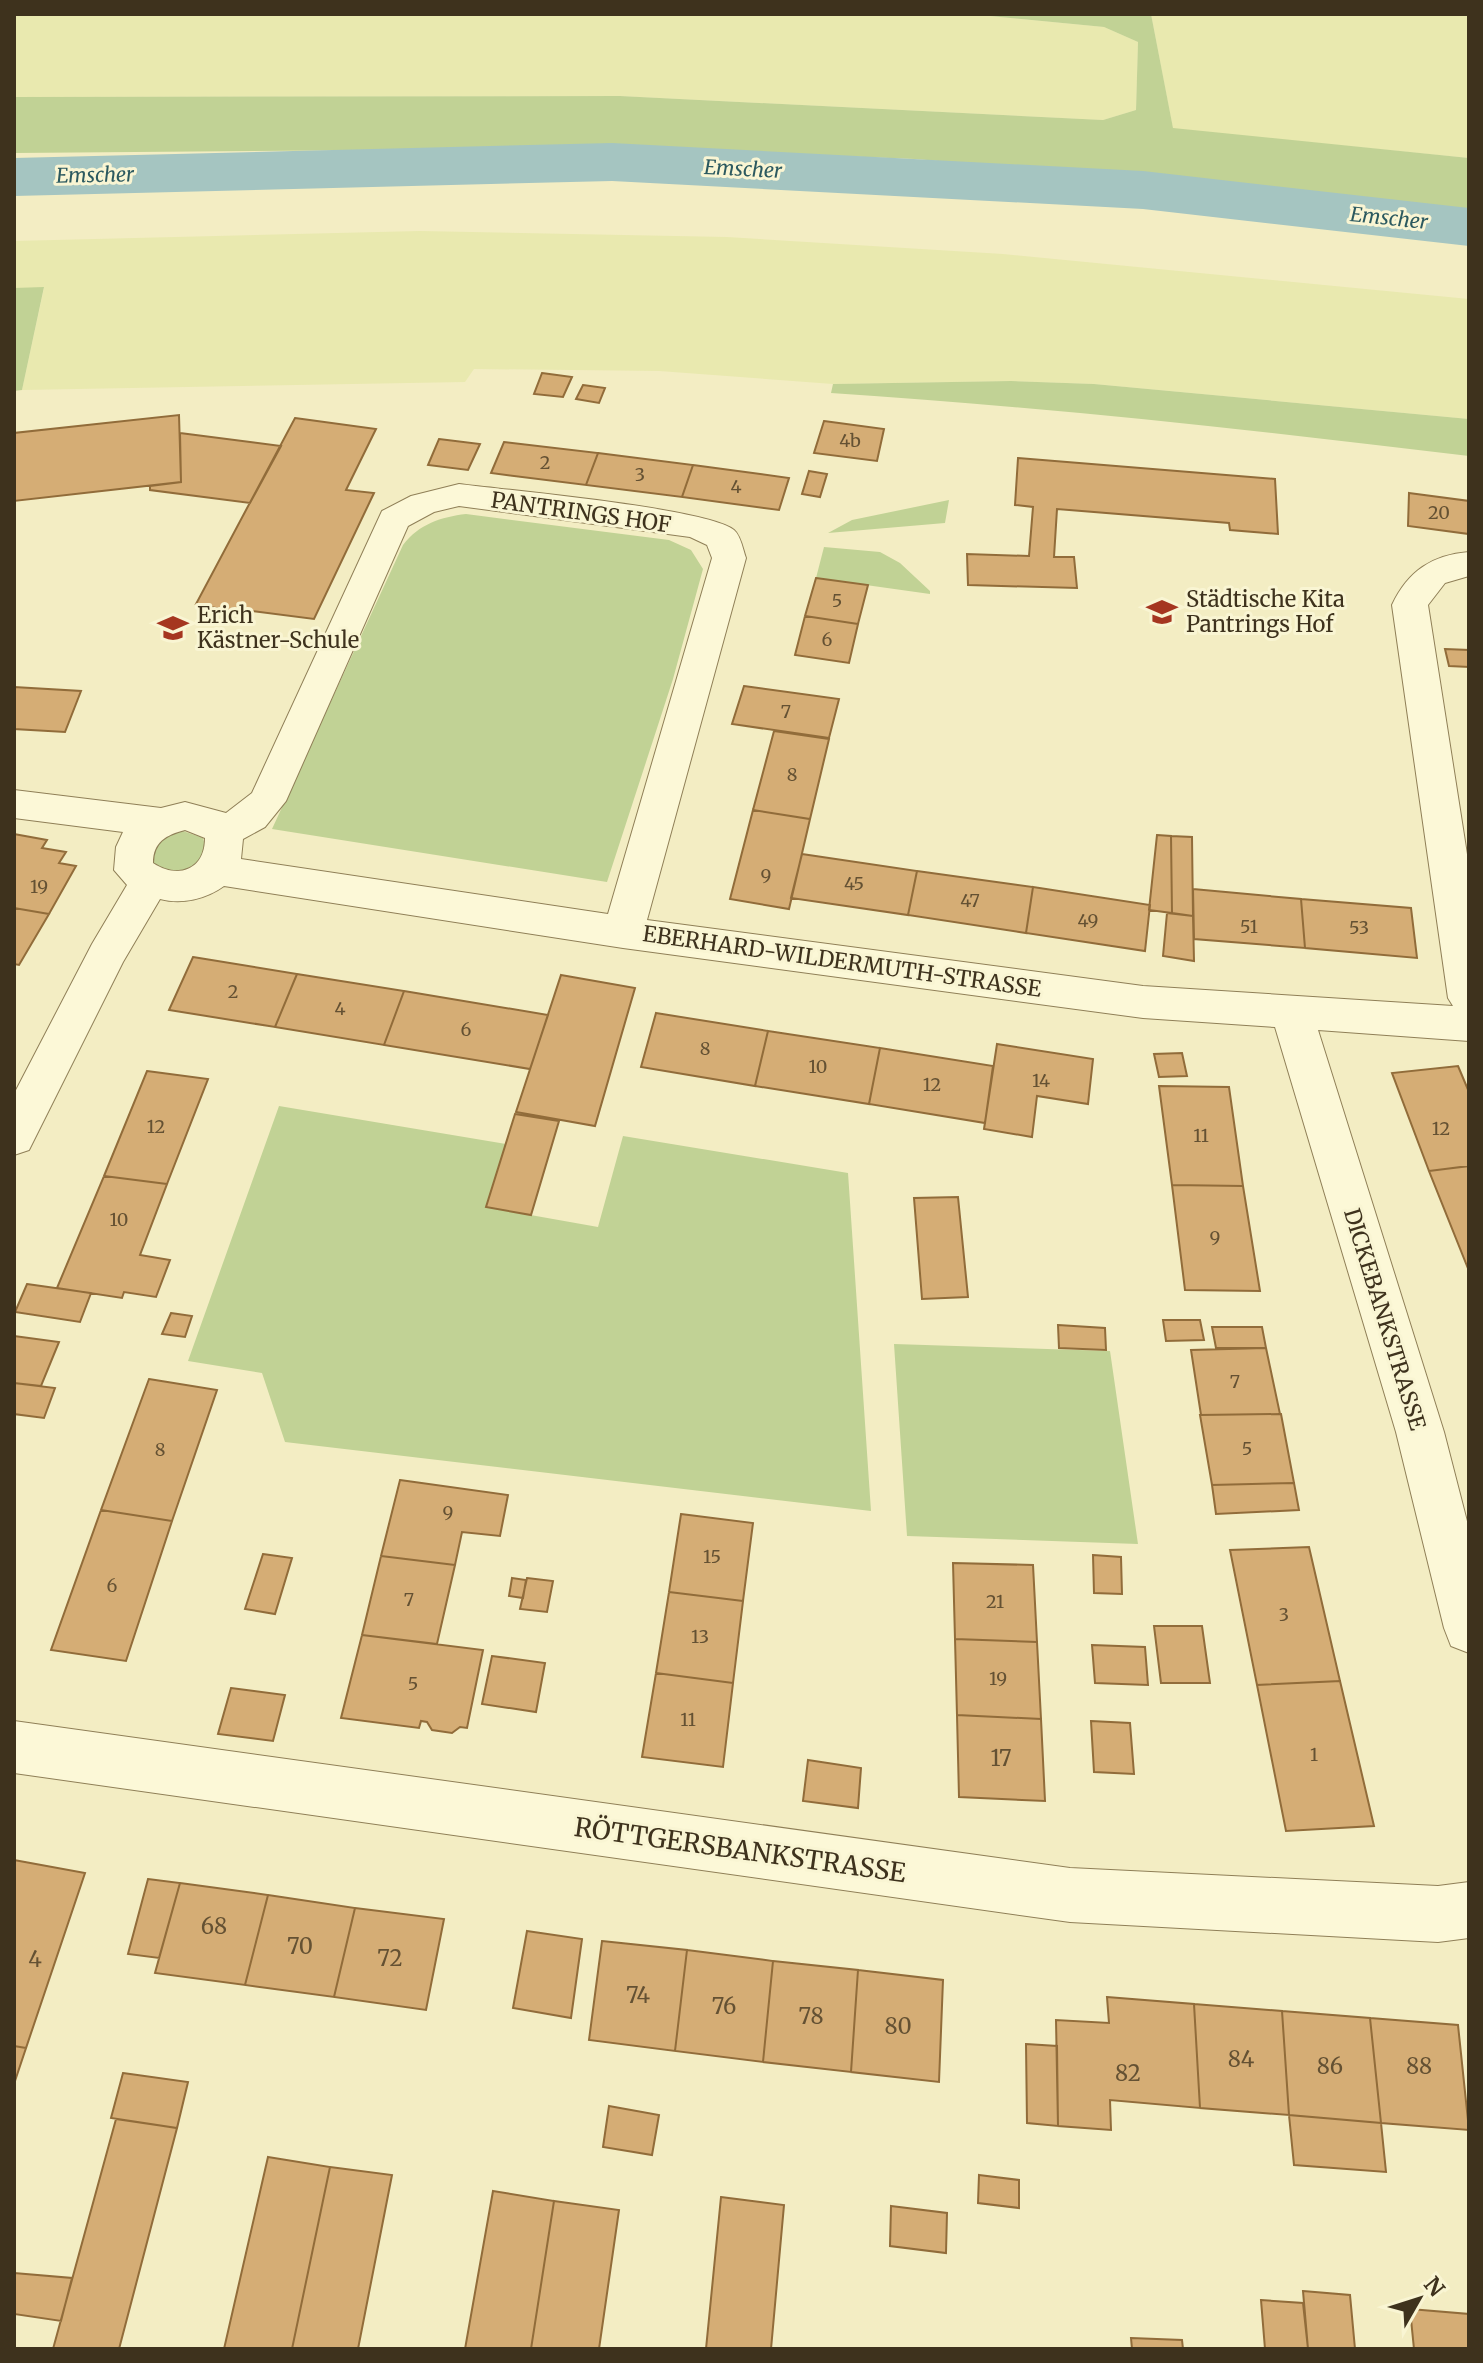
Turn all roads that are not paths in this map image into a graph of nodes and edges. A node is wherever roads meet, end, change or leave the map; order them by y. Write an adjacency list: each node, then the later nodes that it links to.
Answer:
1 (1469, 564): 7 (street)
2 (14, 804): 3 (street)
3 (160, 822): 4 (street); 5 (street)
4 (221, 851): 5 (street); 6 (street, EBERHARD-WILDERMUTH-STRASSE); 6 (street, PANTRINGS HOF)
5 (149, 883): 10 (street)
6 (623, 932): 8 (street, EBERHARD-WILDERMUTH-STRASSE)
7 (1469, 998)
8 (1292, 1014): 9 (street, EBERHARD-WILDERMUTH-STRASSE); 11 (street, DICKEBANKSTRASSE)
9 (1469, 1024)
10 (14, 1137)
11 (1469, 1628)
12 (14, 1747): 13 (street, RÖTTGERSBANKSTRASSE)
13 (1469, 1910)

